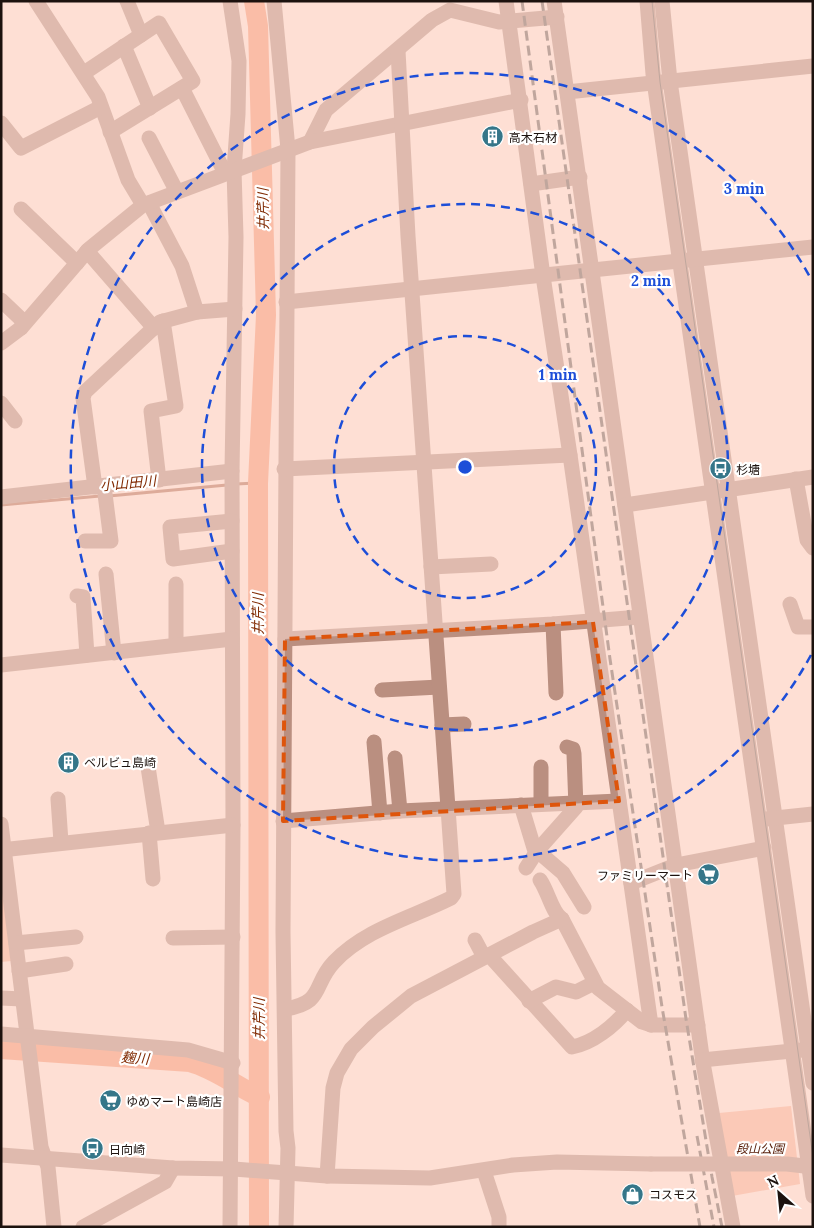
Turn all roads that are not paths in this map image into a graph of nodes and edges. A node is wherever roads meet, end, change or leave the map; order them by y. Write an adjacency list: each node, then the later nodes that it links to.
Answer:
1 (36, 1): 15 (street)
2 (127, 1): 11 (street)
3 (230, 1): 29 (street)
4 (274, 1): 28 (street)
5 (506, 1): 10 (street)
6 (554, 1): 9 (street)
7 (647, 1): 17 (street)
8 (662, 1): 16 (street)
9 (557, 17): 10 (street); 19 (street)
10 (510, 22): 13 (street); 20 (street)
11 (141, 35): 12 (street); 18 (street)
12 (124, 46): 15 (street); 22 (street)
13 (398, 51): 23 (street); 27 (street)
14 (813, 66): 16 (street)
15 (84, 73): 21 (street)
16 (670, 81): 17 (street); 37 (street)
17 (654, 82): 19 (street); 38 (street)
18 (182, 88): 22 (street); 29 (street)
19 (567, 92): 30 (street)
20 (521, 100): 23 (street); 31 (street)
21 (101, 106): 24 (street); 25 (street)
22 (150, 108): 25 (street)
23 (401, 122): 27 (street); 42 (street)
24 (1, 123)
25 (110, 132): 33 (street)
26 (149, 138): 32 (street)
27 (310, 142): 28 (street)
28 (284, 150): 29 (street); 44 (street)
29 (233, 170): 32 (street); 45 (street)
30 (580, 177): 31 (street); 40 (street)
31 (531, 184): 41 (street)
32 (177, 192): 33 (street)
33 (146, 204): 36 (street); 46 (street)
34 (21, 209): 39 (street)
35 (813, 247): 37 (street)
36 (88, 251): 39 (street); 47 (street)
37 (696, 258): 38 (street); 60 (street)
38 (679, 260): 40 (street); 61 (street)
39 (77, 263): 48 (street)
40 (593, 271): 41 (street); 63 (street)
41 (543, 276): 42 (street); 52 (street)
42 (412, 290): 44 (street); 53 (street)
43 (1, 300): 48 (street)
44 (286, 302): 54 (street)
45 (235, 309): 46 (street); 55 (street)
46 (197, 312): 47 (street)
47 (158, 324): 58 (street); 59 (street)
48 (21, 328): 49 (street)
49 (1, 343)
50 (1, 403): 51 (street)
51 (15, 422)
52 (570, 455): 53 (street); 75 (street)
53 (425, 463): 54 (street); 69 (street)
54 (284, 469): 80 (street)
55 (232, 471): 58 (street); 64 (street)
56 (813, 477): 57 (street)
57 (796, 479): 60 (street); 66 (street)
58 (159, 480): 59 (street)
59 (100, 486): 62 (street); 65 (street)
60 (729, 490): 61 (street); 104 (street)
61 (713, 493): 63 (street); 104 (street)
62 (1, 497)
63 (625, 505): 74 (street)
64 (232, 521): 67 (street); 67 (street)
65 (85, 540)
66 (813, 548)
67 (232, 551): 79 (street)
68 (491, 564): 69 (street)
69 (431, 567): 78 (street)
70 (106, 574): 82 (street)
71 (176, 584): 81 (street)
72 (77, 596): 83 (street)
73 (790, 604): 77 (street)
74 (640, 617): 75 (street); 113 (street)
75 (593, 622): 76 (street); 96 (street)
76 (553, 624): 78 (street); 87 (street)
77 (813, 627)
78 (436, 631): 80 (street); 85 (street)
79 (232, 639): 81 (street); 107 (street)
80 (285, 639): 105 (street)
81 (176, 645): 82 (street)
82 (114, 652): 83 (street)
83 (87, 655): 84 (street)
84 (1, 665)
85 (439, 687): 86 (street); 89 (street)
86 (382, 690)
87 (556, 693)
88 (464, 724): 89 (street)
89 (442, 725): 100 (street)
90 (374, 742): 102 (street)
91 (567, 747): 97 (street)
92 (395, 758): 101 (street)
93 (148, 767): 108 (street)
94 (541, 767): 98 (street)
95 (58, 799): 109 (street)
96 (619, 801): 97 (street); 117 (street)
97 (578, 802): 98 (street); 112 (street)
98 (541, 804): 99 (street)
99 (521, 805): 100 (street); 112 (street)
100 (447, 810): 101 (street); 132 (street)
101 (400, 811): 102 (street)
102 (380, 813): 105 (street)
103 (813, 814): 104 (street)
104 (768, 819): 110 (street); 138 (street)
105 (283, 821): 132 (street)
106 (1, 824): 111 (street)
107 (233, 825): 108 (street); 121 (street)
108 (153, 833): 109 (street); 115 (street)
109 (61, 842): 111 (street)
110 (764, 848): 113 (street); 139 (street)
111 (4, 850): 124 (street)
112 (537, 851): 114 (street); 118 (street)
113 (676, 865): 117 (street); 134 (street)
114 (526, 868)
115 (154, 879)
116 (540, 880): 119 (street)
117 (630, 884): 135 (street)
118 (584, 907)
119 (562, 919): 125 (street); 128 (street)
120 (76, 937): 124 (street)
121 (233, 937): 122 (street); 141 (street)
122 (173, 938)
123 (474, 940): 125 (street)
124 (16, 943): 127 (street)
125 (487, 956): 131 (street); 150 (street)
126 (66, 964): 127 (street)
127 (19, 971): 130 (street)
128 (594, 984): 131 (street); 133 (street)
129 (1, 998): 130 (street)
130 (22, 999): 137 (street)
131 (529, 1001): 133 (street)
132 (285, 1009): 149 (street)
133 (627, 1010): 135 (street)
134 (698, 1025): 135 (street); 140 (street)
135 (651, 1026)
136 (1, 1034): 137 (street)
137 (27, 1039): 141 (street); 144 (street)
138 (810, 1047): 139 (street); 142 (street)
139 (792, 1052): 140 (street); 151 (street)
140 (702, 1060): 157 (street)
141 (232, 1068): 147 (street)
142 (813, 1083)
143 (1, 1155): 144 (street)
144 (44, 1157): 146 (street); 152 (street)
145 (813, 1167): 148 (street, bridge)
146 (173, 1168): 147 (street); 153 (street)
147 (232, 1169): 149 (street); 154 (street)
148 (484, 1171): 150 (street); 156 (street)
149 (284, 1172): 150 (street); 155 (street)
150 (327, 1176)
151 (813, 1196)
152 (54, 1227)
153 (83, 1227)
154 (230, 1227)
155 (286, 1227)
156 (499, 1227)
157 (733, 1227)

